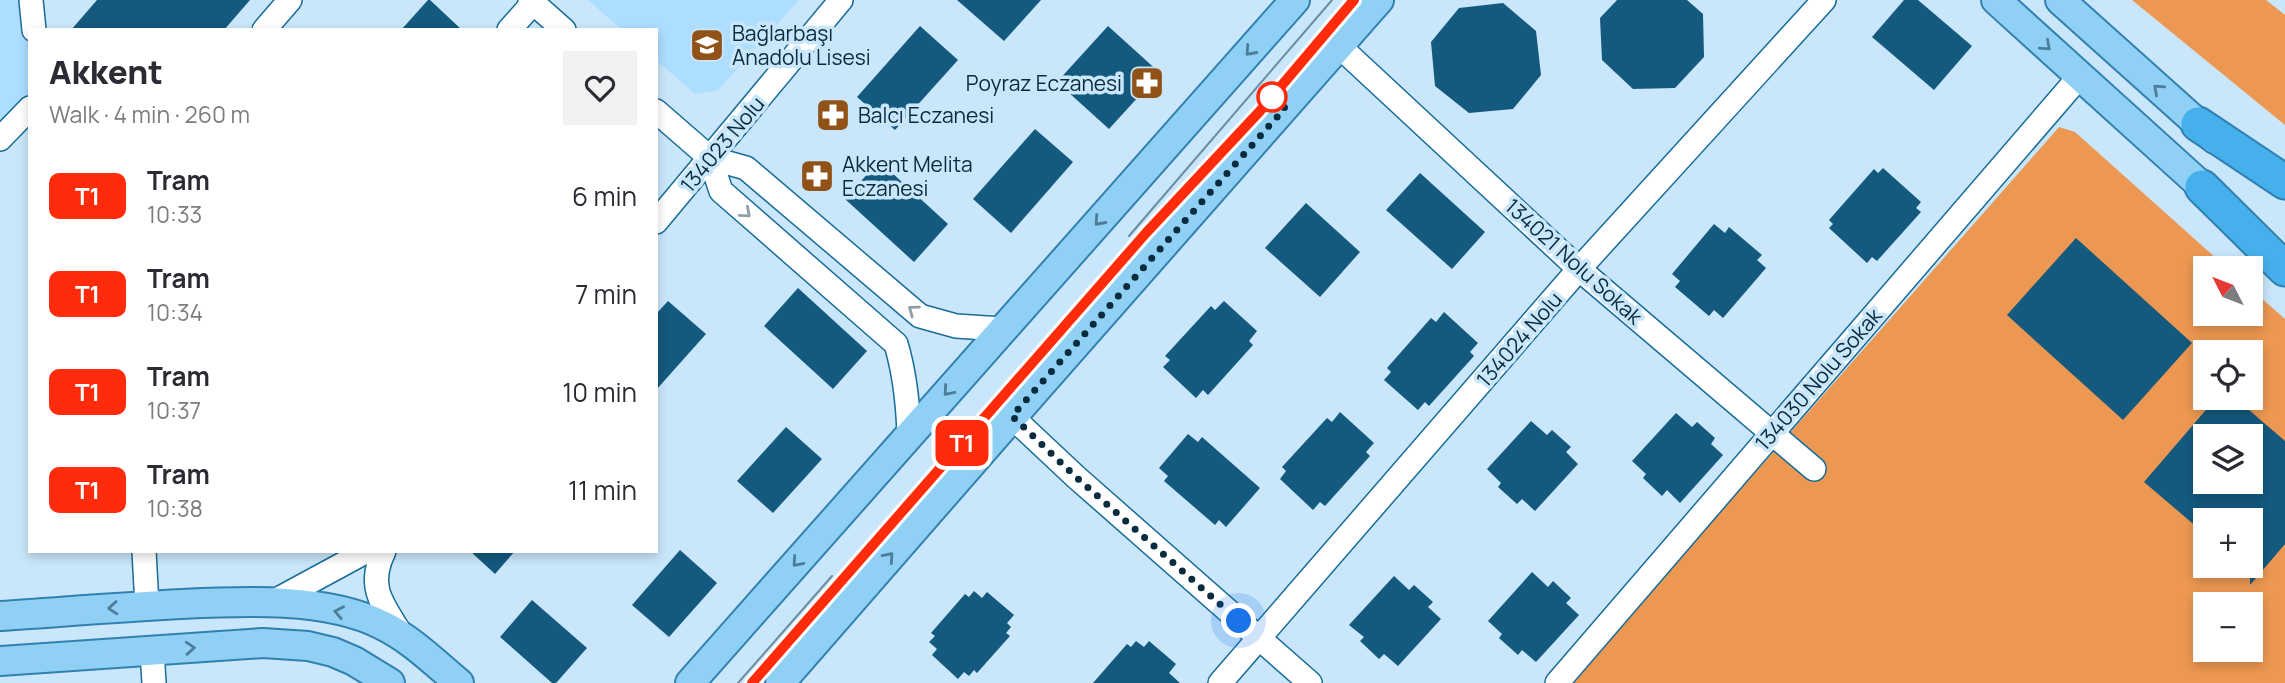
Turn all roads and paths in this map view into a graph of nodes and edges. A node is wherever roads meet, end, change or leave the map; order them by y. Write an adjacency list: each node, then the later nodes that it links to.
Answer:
1 (32, 0): 10 (street)
2 (290, 0): 11 (street)
3 (841, 0): 20 (street, 134023 Nolu)
4 (1379, 0): 14 (main road)
5 (1824, 0): 26 (street, 134024 Nolu)
6 (1996, 0): 15 (main road, one-way to 15)
7 (2060, 0): 18 (main road, one-way to 7)
8 (531, 1): 12 (street); 13 (street)
9 (1291, 1): 28 (main road, one-way to 28)
10 (34, 28)
11 (266, 28)
12 (511, 28)
13 (562, 28)
14 (1339, 46): 26 (street, 134021 Nolu Sokak); 29 (main road)
15 (2080, 76): 22 (main road); 30 (street, 134030 Nolu Sokak)
16 (28, 110): 19 (street)
17 (658, 113): 20 (street)
18 (2198, 124): 21 (highway); 23 (main road)
19 (0, 139)
20 (710, 158): 24 (street, 134023 Nolu); 28 (street, one-way to 20); 31 (street, one-way to 31)
21 (2285, 182)
22 (2203, 187): 25 (main road); 27 (highway)
23 (2285, 197)
24 (658, 220)
25 (2285, 257)
26 (1579, 269): 30 (street, 134021 Nolu Sokak); 40 (street, 134024 Nolu)
27 (2285, 269)
28 (1002, 329): 31 (main road, one-way to 31)
29 (1012, 416): 40 (street); 47 (main road, one-way to 29)
30 (1772, 432): 32 (street, 134021 Nolu Sokak); 50 (street, 134030 Nolu Sokak)
31 (909, 435): 46 (main road, one-way to 46)
32 (1814, 469)
33 (144, 553): 37 (street)
34 (363, 553): 36 (street)
35 (383, 553): 39 (street)
36 (271, 603): 37 (main road); 39 (main road, one-way to 36)
37 (147, 606): 38 (main road, one-way to 38)
38 (0, 616)
39 (402, 636): 45 (main road)
40 (1260, 639): 48 (street, 134024 Nolu); 49 (street)
41 (152, 650): 42 (main road); 43 (street); 44 (main road, one-way to 44)
42 (0, 661)
43 (154, 683)
44 (390, 683)
45 (459, 683)
46 (690, 683)
47 (780, 683)
48 (1220, 683)
49 (1310, 683)
50 (1557, 683)

